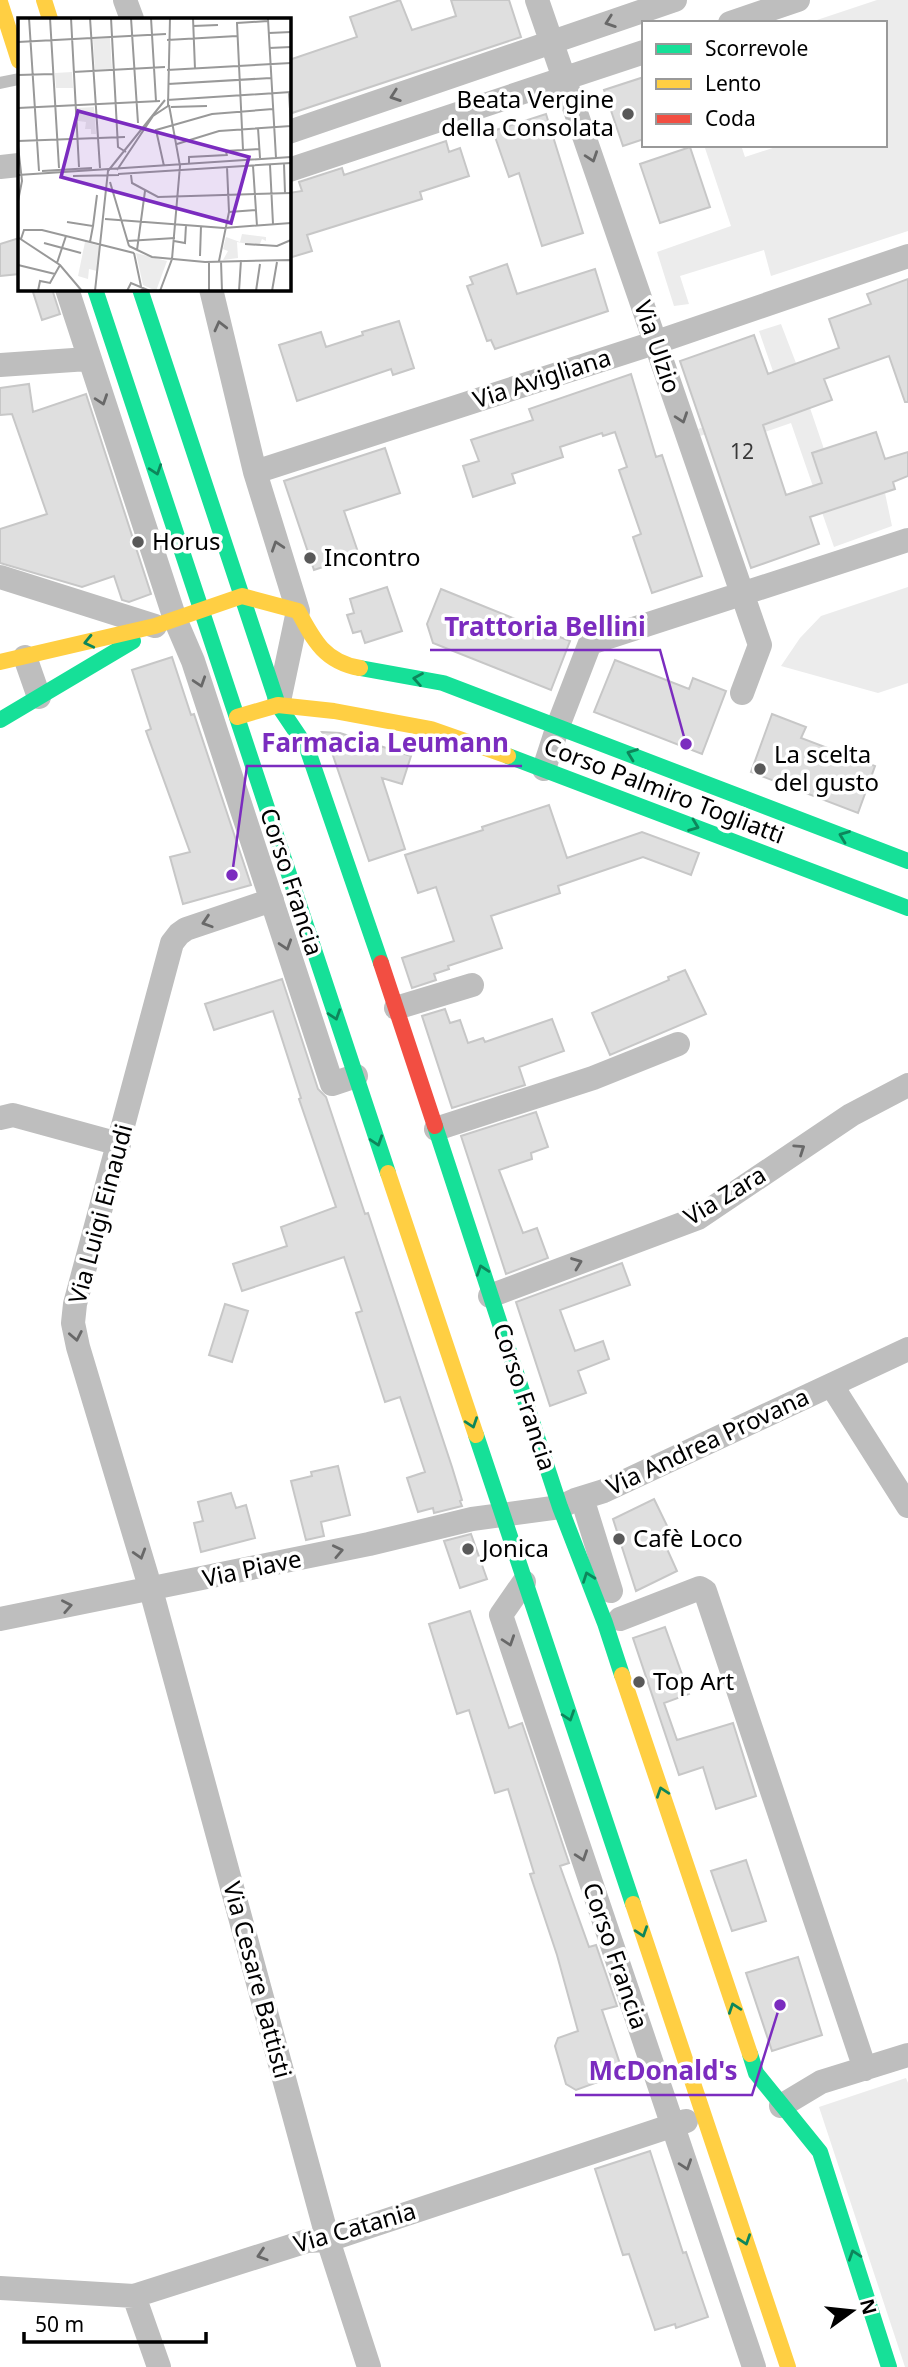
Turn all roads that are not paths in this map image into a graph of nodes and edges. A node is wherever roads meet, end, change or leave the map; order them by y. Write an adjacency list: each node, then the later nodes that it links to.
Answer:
1 (44, 0): 7 (main road)
2 (125, 0): 8 (street)
3 (537, 0): 10 (street, Via Ulzio)
4 (675, 0): 10 (street, one-way to 10)
5 (798, 0): 9 (street)
6 (0, 2): 12 (main road)
7 (50, 18)
8 (132, 18)
9 (736, 21)
10 (552, 42): 14 (street, Via Ulzio); 16 (street, one-way to 16)
11 (642, 53): 14 (street)
12 (18, 58)
13 (18, 79): 15 (lane)
14 (564, 79): 19 (street); 25 (street, Via Ulzio, one-way to 25)
15 (0, 83)
16 (290, 132)
17 (18, 165): 18 (street)
18 (0, 167)
19 (290, 170)
20 (908, 256): 25 (street, Via Avigliana)
21 (67, 290): 26 (street, Corso Francia)
22 (95, 290): 33 (main road, Corso Francia, one-way to 33)
23 (140, 290): 32 (main road, Corso Francia)
24 (211, 290): 28 (street, one-way to 24)
25 (657, 342): 28 (street, Via Avigliana); 31 (street, Via Ulzio, one-way to 31)
26 (88, 359): 27 (street); 35 (street, Corso Francia, one-way to 35)
27 (0, 365)
28 (255, 472): 34 (street, one-way to 28)
29 (908, 540): 31 (street)
30 (0, 576): 35 (street)
31 (743, 594): 38 (street, Via Ulzio); 43 (street)
32 (242, 596): 33 (main road); 34 (main road); 40 (main road, Corso Francia)
33 (202, 610): 35 (main road); 41 (main road, Corso Francia)
34 (298, 611): 40 (street); 43 (main road, Corso Palmiro Togliatti, one-way to 34)
35 (165, 622): 36 (main road, one-way to 36); 39 (main road); 46 (street, Corso Francia, one-way to 46)
36 (24, 657): 37 (main road); 39 (street)
37 (0, 662)
38 (742, 693)
39 (39, 697): 42 (main road)
40 (278, 705): 41 (main road, Corso Palmiro Togliatti); 44 (main road, Corso Palmiro Togliatti); 49 (main road, Corso Francia)
41 (237, 717): 51 (main road, Corso Francia, one-way to 51)
42 (0, 720)
43 (558, 726): 44 (street); 45 (main road, Corso Palmiro Togliatti, one-way to 43)
44 (544, 769): 47 (main road, Corso Palmiro Togliatti, one-way to 47)
45 (908, 861)
46 (272, 900): 51 (street, Corso Francia, one-way to 51); 55 (street, Via Luigi Einaudi, one-way to 55)
47 (908, 908)
48 (472, 985): 49 (street)
49 (396, 1008): 54 (main road, Corso Francia)
50 (678, 1044): 54 (street)
51 (356, 1076): 61 (main road, Corso Francia, one-way to 61)
52 (908, 1085): 56 (street, Via Zara, one-way to 52)
53 (0, 1118): 55 (street)
54 (436, 1129): 56 (main road, Corso Francia, one-way to 54)
55 (119, 1144): 63 (street, Via Luigi Einaudi, one-way to 63)
56 (490, 1296): 59 (main road, Corso Francia)
57 (908, 1349): 58 (street, Via Andrea Provana)
58 (832, 1386): 59 (street, Via Andrea Provana); 60 (street)
59 (571, 1503): 61 (street, Via Andrea Provana); 65 (street, Corso Francia, one-way to 59)
60 (908, 1506)
61 (502, 1515): 62 (main road, Corso Francia); 63 (street, Via Piave, one-way to 61)
62 (524, 1582): 69 (main road, Corso Francia, one-way to 69); 70 (street, Corso Francia, one-way to 70)
63 (151, 1590): 64 (street, Via Piave, one-way to 63); 71 (street, Via Cesare Battisti)
64 (0, 1619)
65 (612, 1621): 67 (street); 68 (main road, Corso Francia, one-way to 65)
66 (908, 2055): 67 (street)
67 (865, 2069): 68 (street)
68 (781, 2106): 80 (main road, Corso Francia, one-way to 68)
69 (703, 2115): 70 (street, Via Catania); 74 (main road, Corso Francia, one-way to 74)
70 (673, 2125): 71 (street, Via Catania); 75 (street, Corso Francia, one-way to 75)
71 (328, 2240): 73 (street, Via Catania, one-way to 73); 77 (street, Via Cesare Battisti)
72 (0, 2288): 73 (street, Via Catania)
73 (135, 2296): 76 (street)
74 (774, 2326): 75 (street); 79 (main road, Corso Francia)
75 (744, 2335): 78 (street, Corso Francia)
76 (159, 2367)
77 (369, 2367)
78 (754, 2367)
79 (788, 2367)
80 (890, 2367)

